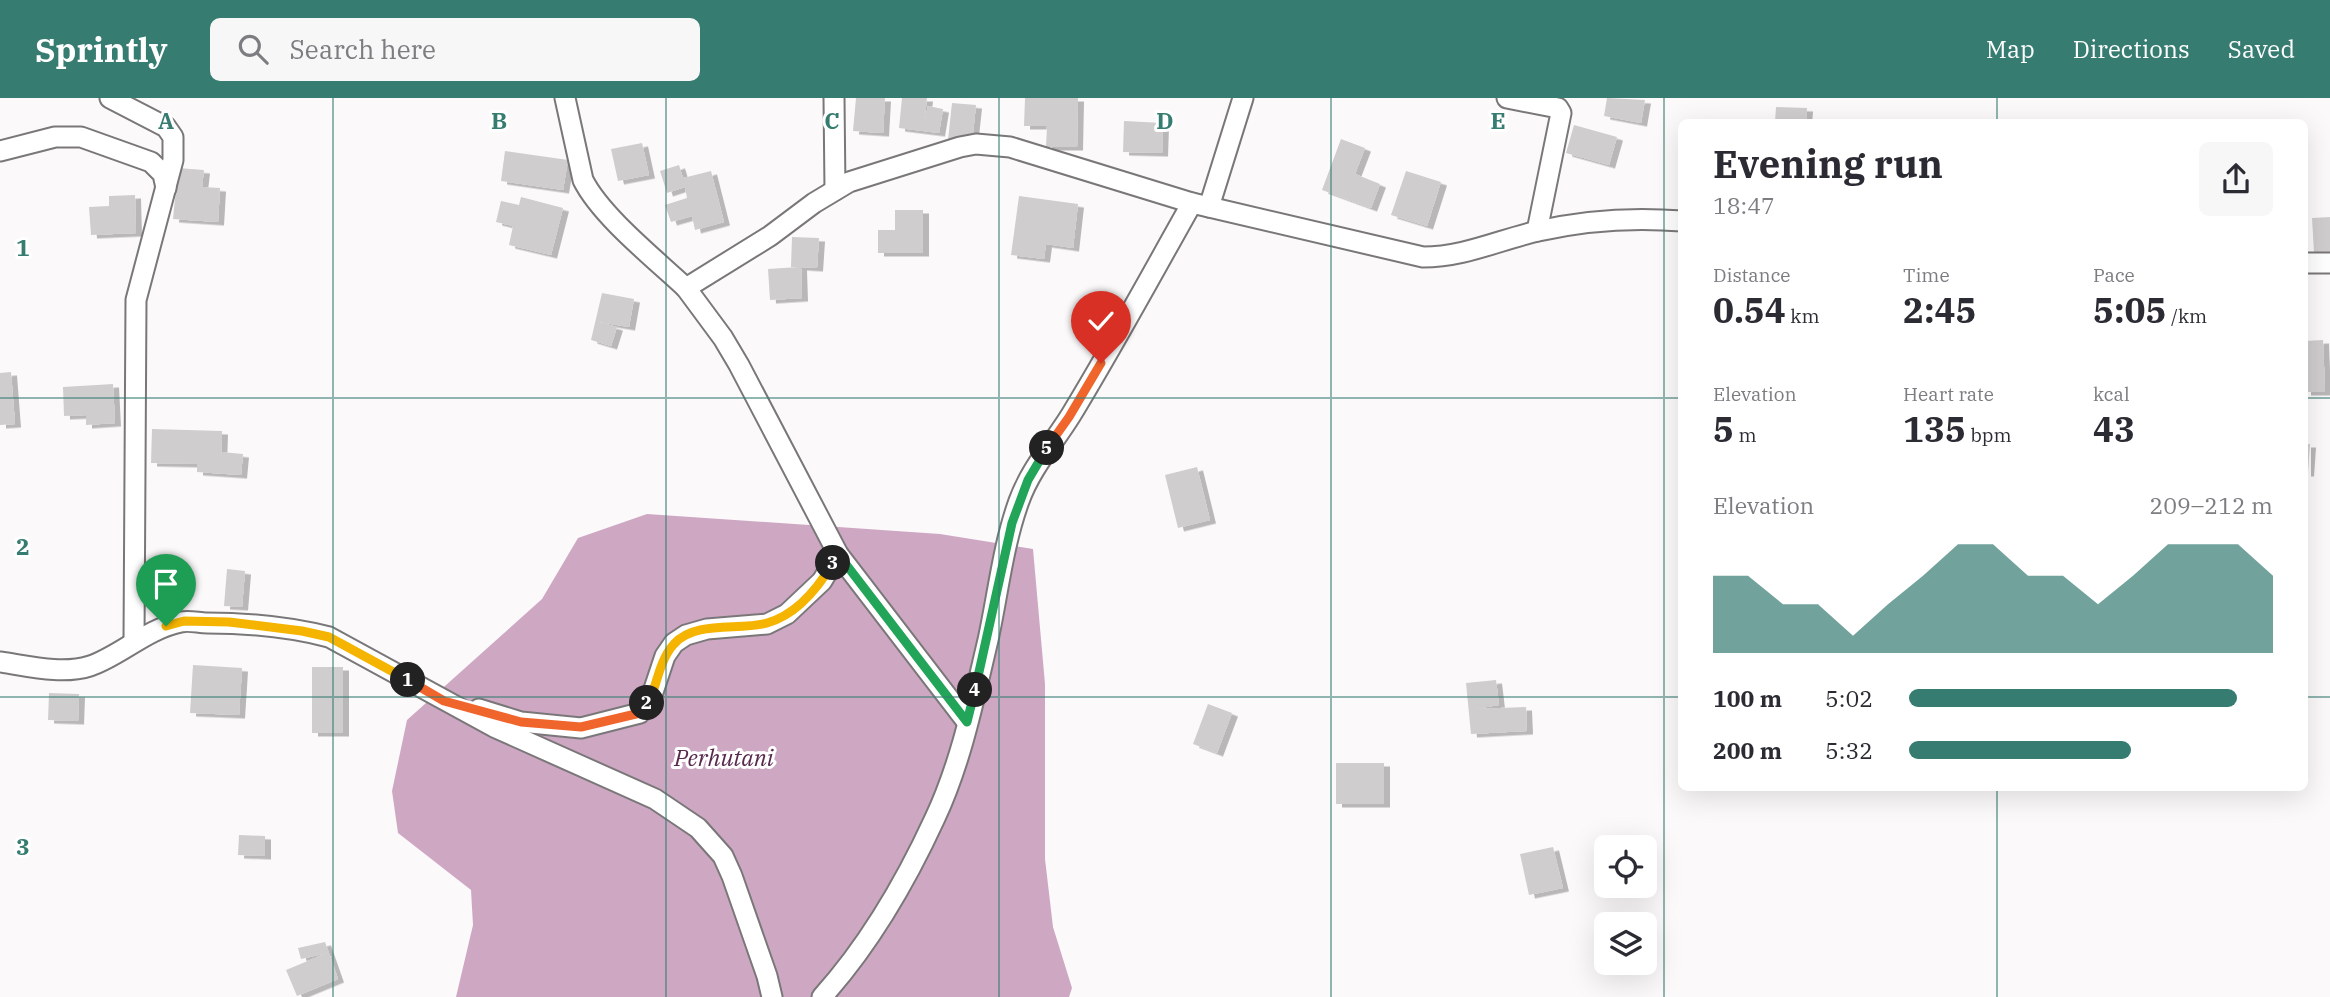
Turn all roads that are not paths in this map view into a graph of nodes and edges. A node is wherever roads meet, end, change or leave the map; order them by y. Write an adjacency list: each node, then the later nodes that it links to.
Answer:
1 (110, 98): 7 (street)
2 (565, 98): 14 (street)
3 (834, 98): 8 (street)
4 (1243, 98): 9 (street)
5 (1507, 98): 11 (street)
6 (0, 151): 7 (street)
7 (166, 188): 16 (street)
8 (835, 190): 9 (street); 14 (street)
9 (1200, 205): 11 (street); 19 (street)
10 (1678, 221): 11 (street)
11 (1536, 231)
12 (2308, 263): 13 (street)
13 (2330, 263)
14 (686, 288): 15 (street)
15 (838, 554): 18 (street); 19 (street)
16 (134, 641): 17 (street); 18 (street)
17 (0, 662)
18 (444, 701): 20 (street)
19 (967, 722): 21 (street)
20 (772, 997)
21 (822, 997)

